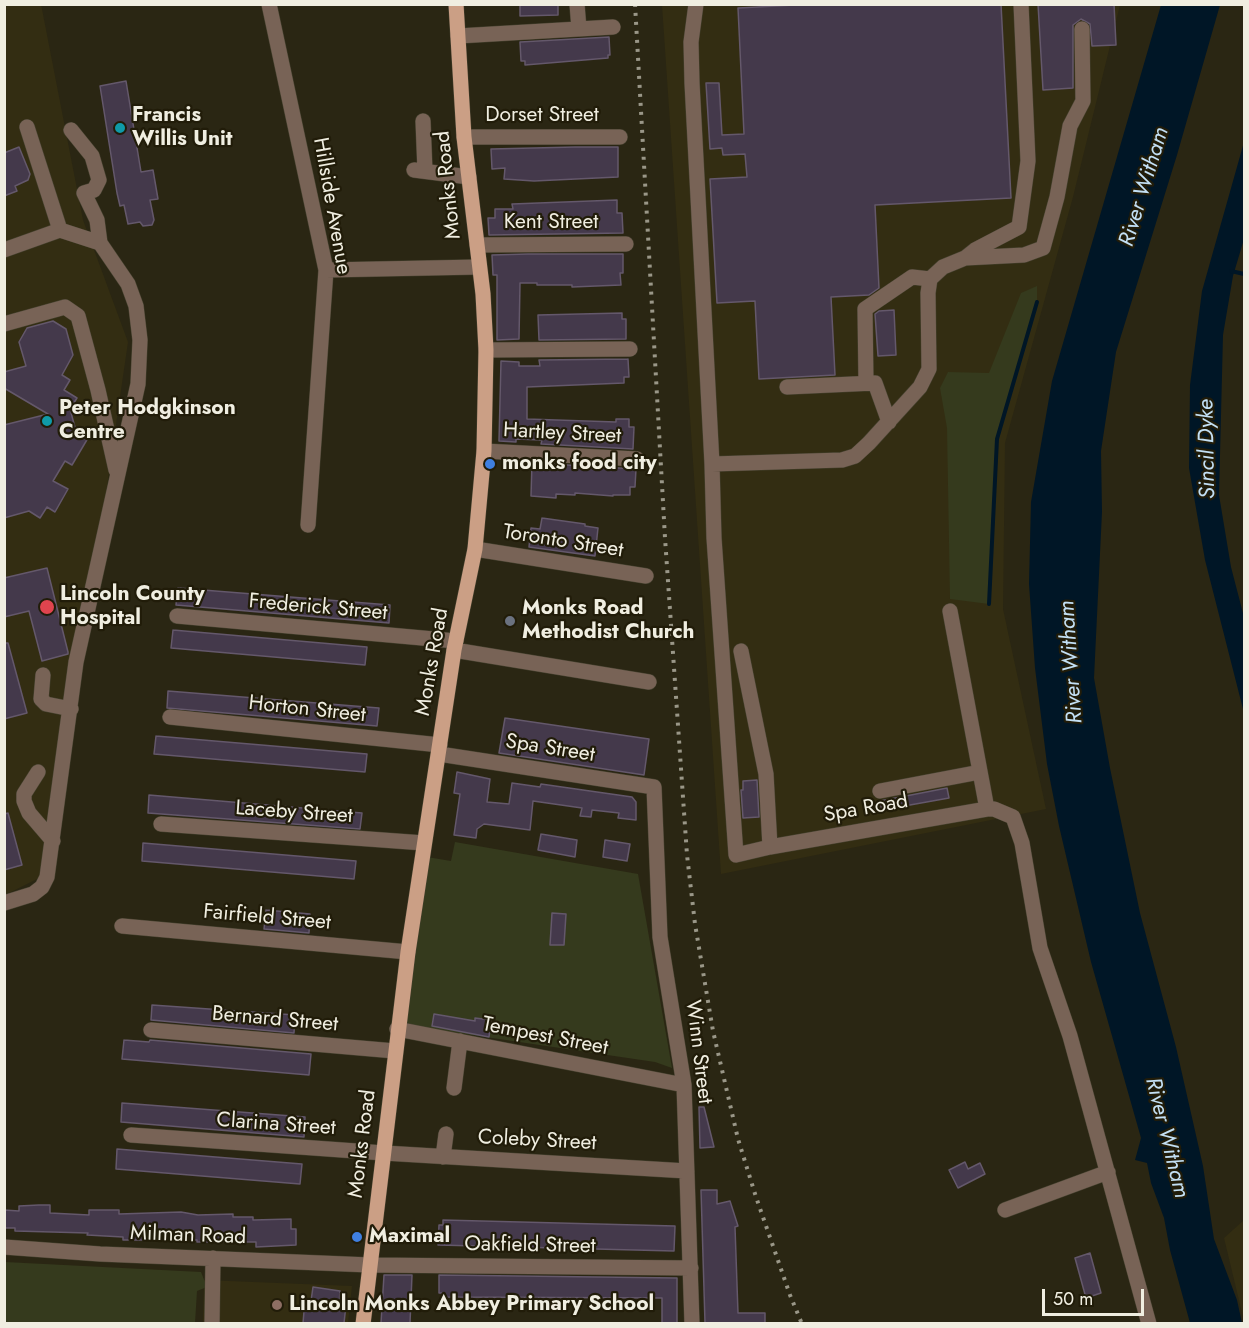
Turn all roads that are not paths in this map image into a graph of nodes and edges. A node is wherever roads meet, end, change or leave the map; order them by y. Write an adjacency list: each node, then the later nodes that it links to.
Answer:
1 (269, 4): 23 (street, Hillside Avenue)
2 (456, 4): 9 (main road, Monks Road)
3 (577, 4): 7 (street)
4 (696, 4): 33 (street, Spa Road)
5 (1021, 4): 21 (street)
6 (613, 27): 7 (street)
7 (579, 29): 9 (street)
8 (1082, 29): 21 (street)
9 (458, 36): 13 (main road, Monks Road)
10 (423, 121): 15 (street)
11 (27, 127): 16 (street)
12 (72, 130): 17 (street)
13 (464, 137): 14 (street, Dorset Street); 15 (main road, Monks Road)
14 (620, 137)
15 (469, 177): 19 (main road, Monks Road)
16 (60, 230): 17 (street); 20 (street)
17 (100, 243): 34 (street)
18 (626, 244): 19 (street, Kent Street)
19 (477, 245): 22 (main road, Monks Road)
20 (4, 250)
21 (965, 258): 24 (street)
22 (479, 267): 23 (street); 27 (main road, Monks Road)
23 (326, 270): 35 (street, Hillside Avenue)
24 (930, 279): 28 (street); 30 (street)
25 (4, 324): 34 (street)
26 (630, 349): 27 (street)
27 (486, 350): 31 (main road, Monks Road)
28 (866, 383): 29 (street); 30 (street)
29 (787, 387)
30 (889, 422): 33 (street)
31 (484, 451): 32 (street, Hartley Street); 36 (main road, Monks Road)
32 (637, 459)
33 (712, 464): 55 (street, Spa Road)
34 (117, 474): 44 (street)
35 (308, 525)
36 (475, 549): 37 (street, Toronto Street); 40 (main road, Monks Road)
37 (646, 576)
38 (950, 611): 48 (street)
39 (177, 616): 40 (street, Frederick Street)
40 (455, 646): 43 (street, Frederick Street); 46 (main road, Monks Road)
41 (741, 651): 55 (street)
42 (43, 675): 44 (street)
43 (649, 681)
44 (70, 709): 53 (street)
45 (170, 717): 46 (street, Horton Street)
46 (440, 749): 49 (street, Spa Street); 54 (main road, Monks Road)
47 (38, 772): 53 (street)
48 (980, 772): 50 (street); 51 (street)
49 (654, 787): 63 (street, Winn Street)
50 (880, 791)
51 (987, 809): 55 (street, Spa Road); 70 (street)
52 (161, 825): 54 (street, Laceby Street)
53 (53, 841): 56 (street)
54 (424, 843): 58 (main road, Monks Road)
55 (770, 847)
56 (4, 903)
57 (122, 926): 58 (street, Fairfield Street)
58 (408, 952): 59 (main road, Monks Road)
59 (397, 1029): 61 (street, Tempest Street); 62 (main road, Monks Road)
60 (151, 1030): 62 (street, Bernard Street)
61 (460, 1041): 63 (street, Tempest Street); 64 (street)
62 (395, 1051): 67 (main road, Monks Road)
63 (684, 1085): 69 (street, Winn Street)
64 (454, 1088)
65 (446, 1134): 68 (street)
66 (131, 1135): 67 (street, Clarina Street)
67 (384, 1153): 68 (street, Coleby Street); 74 (main road, Monks Road)
68 (443, 1157): 69 (street, Coleby Street)
69 (687, 1171): 75 (street, Winn Street)
70 (1108, 1172): 71 (street); 79 (street)
71 (1005, 1210)
72 (4, 1247): 73 (street, Milman Road)
73 (213, 1258): 74 (street, Milman Road); 76 (street)
74 (370, 1265): 75 (street, Oakfield Street); 77 (main road, Monks Road)
75 (691, 1268): 78 (street, Winn Street)
76 (212, 1323)
77 (363, 1323)
78 (692, 1323)
79 (1149, 1323)

